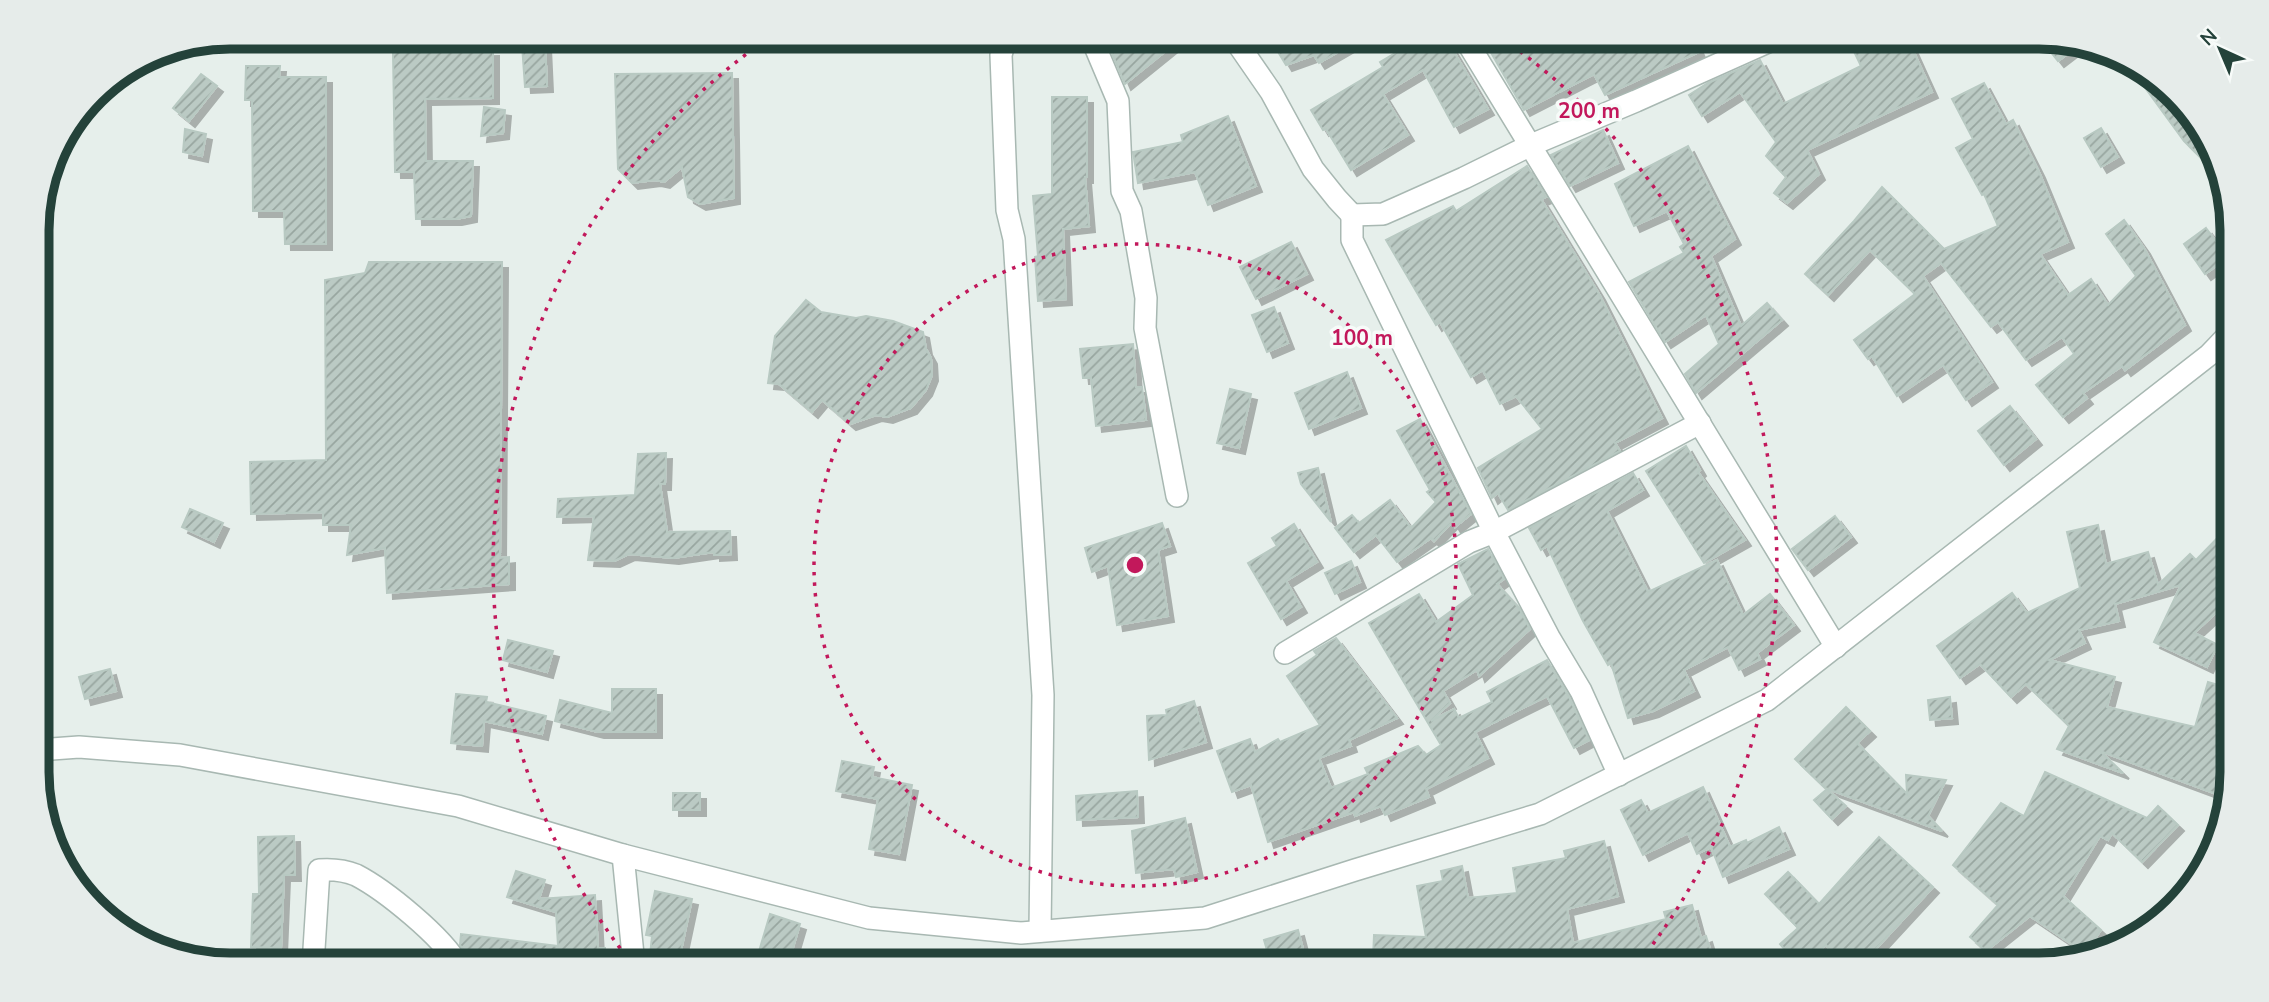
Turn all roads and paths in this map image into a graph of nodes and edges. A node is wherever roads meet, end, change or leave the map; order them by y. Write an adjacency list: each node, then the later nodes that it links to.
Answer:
1 (1003, 49): 17 (street)
2 (1096, 49): 10 (street)
3 (1242, 49): 7 (street)
4 (1471, 49): 6 (street)
5 (1752, 49): 6 (street)
6 (1531, 145): 7 (street); 9 (street)
7 (1352, 215): 11 (street)
8 (2220, 342): 12 (street)
9 (1700, 423): 11 (street); 12 (street)
10 (1177, 496)
11 (1494, 532): 13 (street); 15 (street)
12 (1836, 647): 15 (street)
13 (1284, 653)
14 (49, 749): 16 (street)
15 (1619, 775): 17 (street)
16 (623, 855): 17 (street); 20 (street)
17 (1040, 931)
18 (314, 953): 19 (street)
19 (448, 953)
20 (633, 953)

